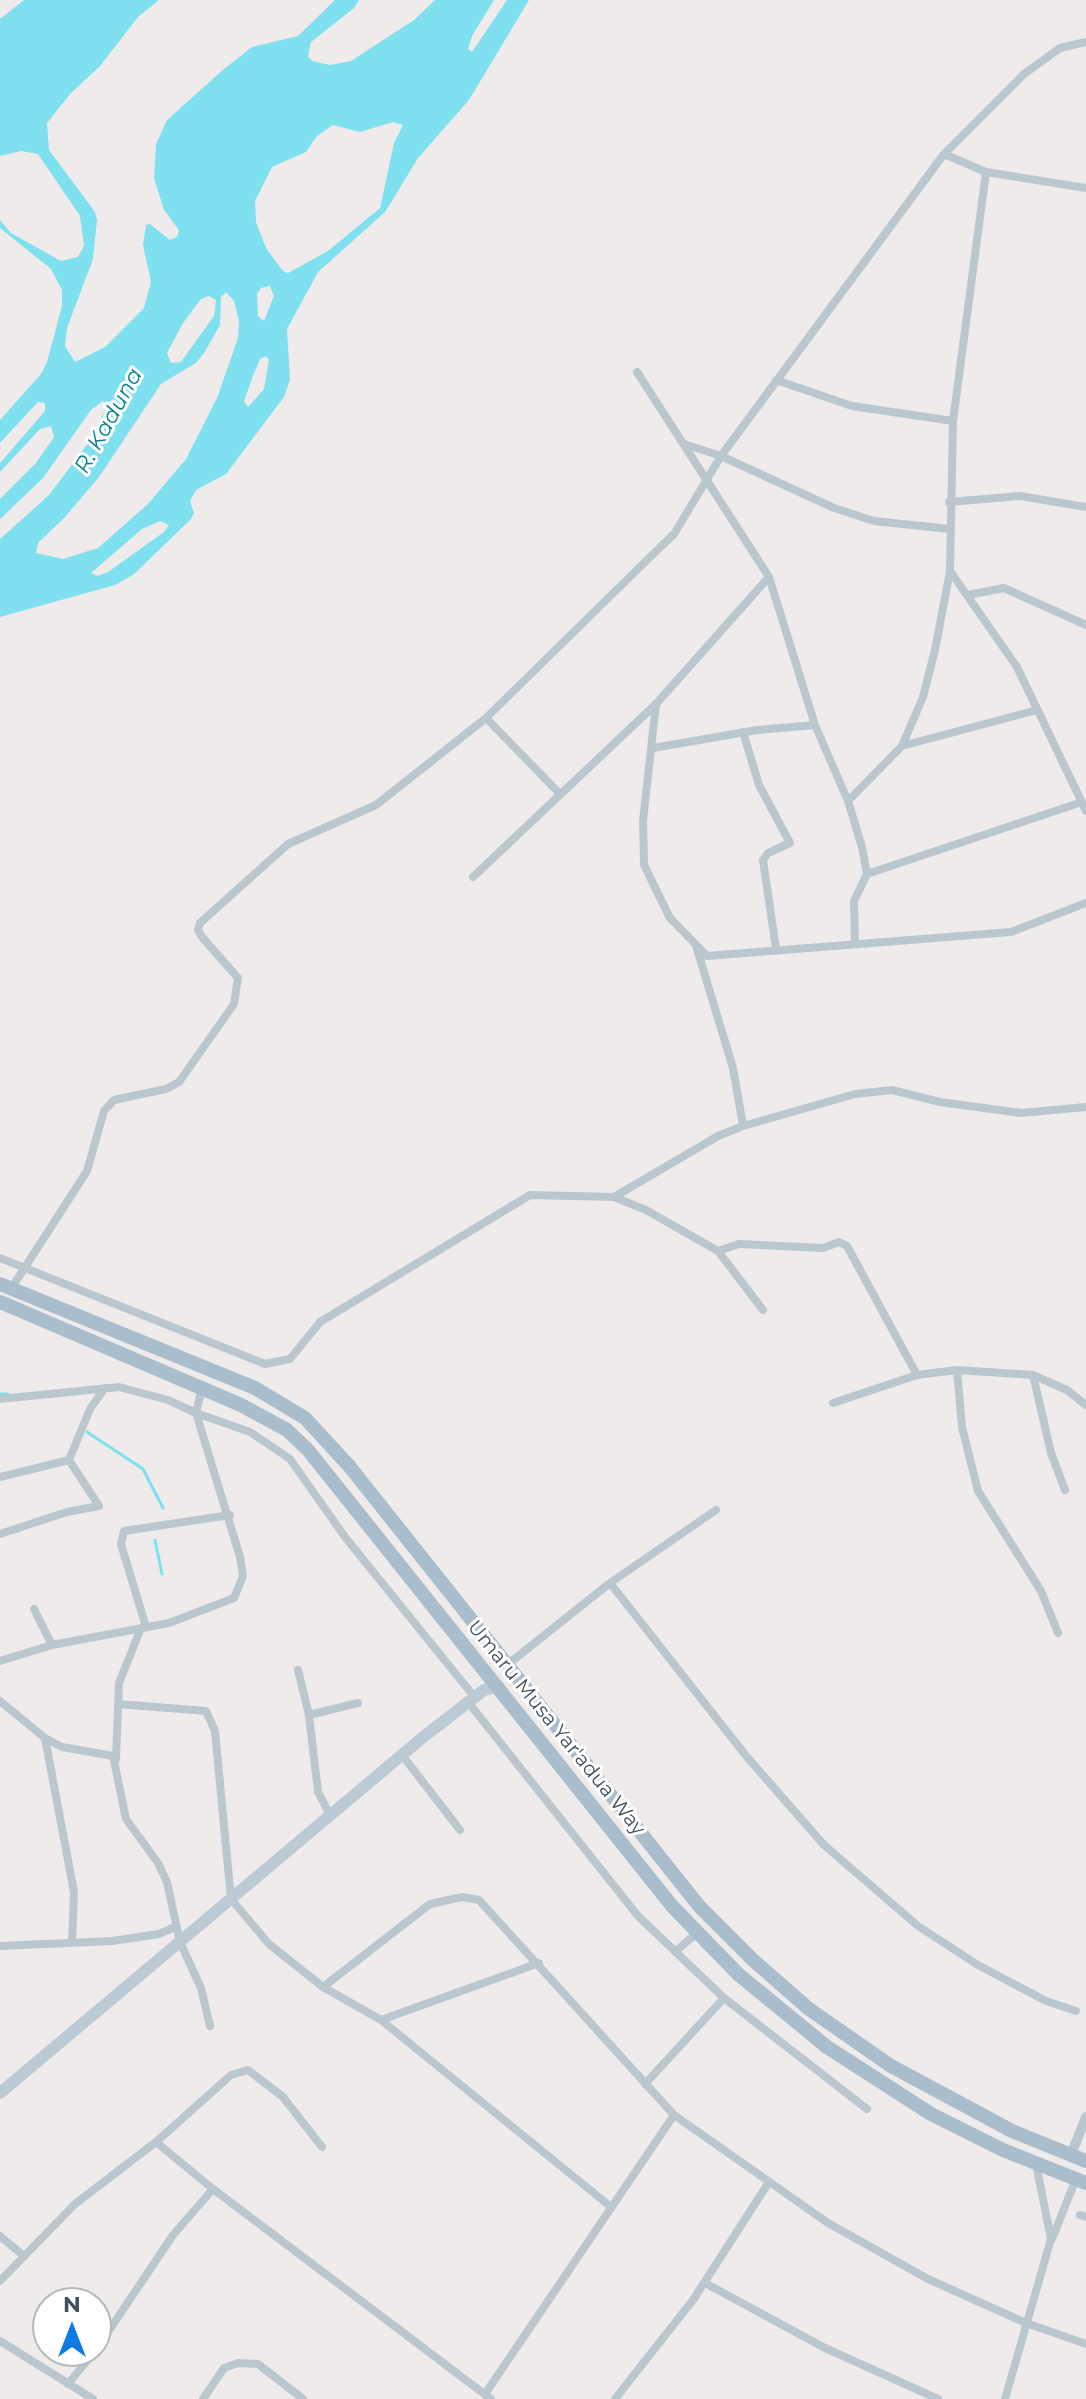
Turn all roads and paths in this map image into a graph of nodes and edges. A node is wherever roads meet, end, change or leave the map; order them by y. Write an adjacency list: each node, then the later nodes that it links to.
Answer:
1 (1086, 42): 2 (street)
2 (944, 154): 3 (street); 6 (street)
3 (986, 172): 4 (street); 7 (street)
4 (1086, 188)
5 (637, 372): 8 (street)
6 (776, 380): 7 (street); 9 (street)
7 (953, 421): 11 (street)
8 (684, 444): 9 (street); 10 (street)
9 (721, 456): 10 (street); 13 (street)
10 (706, 478): 15 (street); 20 (street)
11 (949, 502): 12 (street); 13 (street)
12 (1086, 507)
13 (950, 529): 14 (street)
14 (950, 571): 16 (street); 23 (street)
15 (769, 577): 18 (street); 21 (street)
16 (968, 595): 17 (street); 19 (street)
17 (1086, 625)
18 (656, 704): 24 (street); 25 (street)
19 (1037, 710): 23 (street); 27 (street)
20 (486, 718): 25 (street); 39 (street)
21 (815, 725): 22 (street); 26 (street)
22 (743, 732): 24 (street); 33 (street)
23 (902, 746): 26 (street)
24 (653, 748): 32 (street)
25 (559, 793): 29 (street)
26 (848, 801): 28 (street)
27 (1084, 806): 28 (street)
28 (867, 874): 31 (street)
29 (473, 877)
30 (1086, 903): 31 (street)
31 (855, 944): 33 (street)
32 (697, 948): 33 (street); 35 (street)
33 (776, 949)
34 (1086, 1107): 35 (street)
35 (743, 1126): 36 (street)
36 (614, 1197): 37 (street); 39 (street)
37 (718, 1251): 42 (street); 44 (street)
38 (0, 1258): 39 (street)
39 (26, 1269): 40 (street)
40 (5, 1287): 64 (main road, Umaru Musa Yar'adua Way)
41 (0, 1302): 47 (main road, Umaru Musa Yar'adua Way)
42 (763, 1310)
43 (957, 1370): 44 (street); 45 (street); 61 (street)
44 (917, 1375): 49 (street)
45 (1033, 1375): 50 (street); 54 (street)
46 (105, 1388): 48 (street); 51 (street); 52 (street)
47 (202, 1388): 51 (street); 66 (main road, Umaru Musa Yar'adua Way)
48 (0, 1399)
49 (833, 1403)
50 (1086, 1405)
51 (196, 1413): 56 (street); 68 (street)
52 (69, 1460): 53 (street); 57 (street)
53 (1, 1474)
54 (1065, 1490)
55 (716, 1510): 58 (street)
56 (230, 1515): 60 (street); 60 (street)
57 (0, 1534)
58 (610, 1583): 64 (street); 87 (street)
59 (34, 1609): 62 (street)
60 (144, 1628): 62 (street); 71 (street)
61 (1058, 1633)
62 (52, 1645): 63 (street)
63 (0, 1661)
64 (506, 1665): 98 (main road, Umaru Musa Yar'adua Way)
65 (298, 1670): 72 (street)
66 (487, 1674): 67 (main road, Umaru Musa Yar'adua Way); 68 (main road)
67 (498, 1686): 68 (main road); 79 (main road, Umaru Musa Yar'adua Way)
68 (470, 1698): 74 (main road); 76 (main road); 83 (street)
69 (0, 1701): 73 (street)
70 (358, 1703): 72 (street)
71 (118, 1704): 75 (street); 78 (street)
72 (309, 1715): 76 (street)
73 (45, 1738): 75 (street); 81 (street)
74 (402, 1755): 77 (street); 78 (main road)
75 (115, 1764): 80 (street)
76 (328, 1811): 78 (main road)
77 (460, 1830)
78 (231, 1894): 80 (main road); 85 (street)
79 (698, 1932): 83 (street); 100 (main road, Umaru Musa Yar'adua Way)
80 (179, 1934): 81 (street); 89 (street); 90 (main road); 92 (main road)
81 (72, 1943): 82 (street)
82 (0, 1946)
83 (676, 1951): 86 (street)
84 (539, 1963): 85 (street); 88 (street); 91 (street)
85 (323, 1987): 88 (street)
86 (724, 1998): 91 (street); 93 (street)
87 (1076, 2011)
88 (381, 2020): 104 (street)
89 (210, 2026)
90 (0, 2082)
91 (645, 2084): 94 (street)
92 (0, 2093)
93 (867, 2109)
94 (674, 2115): 102 (street); 104 (street)
95 (1086, 2117): 98 (street)
96 (156, 2142): 97 (street); 103 (street); 107 (street)
97 (322, 2147)
98 (1071, 2155): 99 (main road, Umaru Musa Yar'adua Way)
99 (1086, 2161)
100 (1036, 2164): 101 (main road, Umaru Musa Yar'adua Way); 106 (street)
101 (1081, 2181): 106 (street)
102 (769, 2182): 109 (street); 110 (street)
103 (213, 2189): 111 (street); 116 (street)
104 (611, 2207): 116 (street)
105 (0, 2236): 107 (street)
106 (1051, 2239): 110 (street)
107 (24, 2256): 108 (street)
108 (0, 2281)
109 (705, 2283): 120 (street); 121 (street)
110 (1025, 2322): 113 (street); 122 (street)
111 (112, 2327)
112 (0, 2341): 115 (street)
113 (1086, 2344)
114 (82, 2367): 115 (street)
115 (68, 2384): 117 (street)
116 (488, 2397)
117 (93, 2399)
118 (203, 2399): 119 (street)
119 (303, 2399)
120 (615, 2399)
121 (938, 2399)
122 (1005, 2399)

